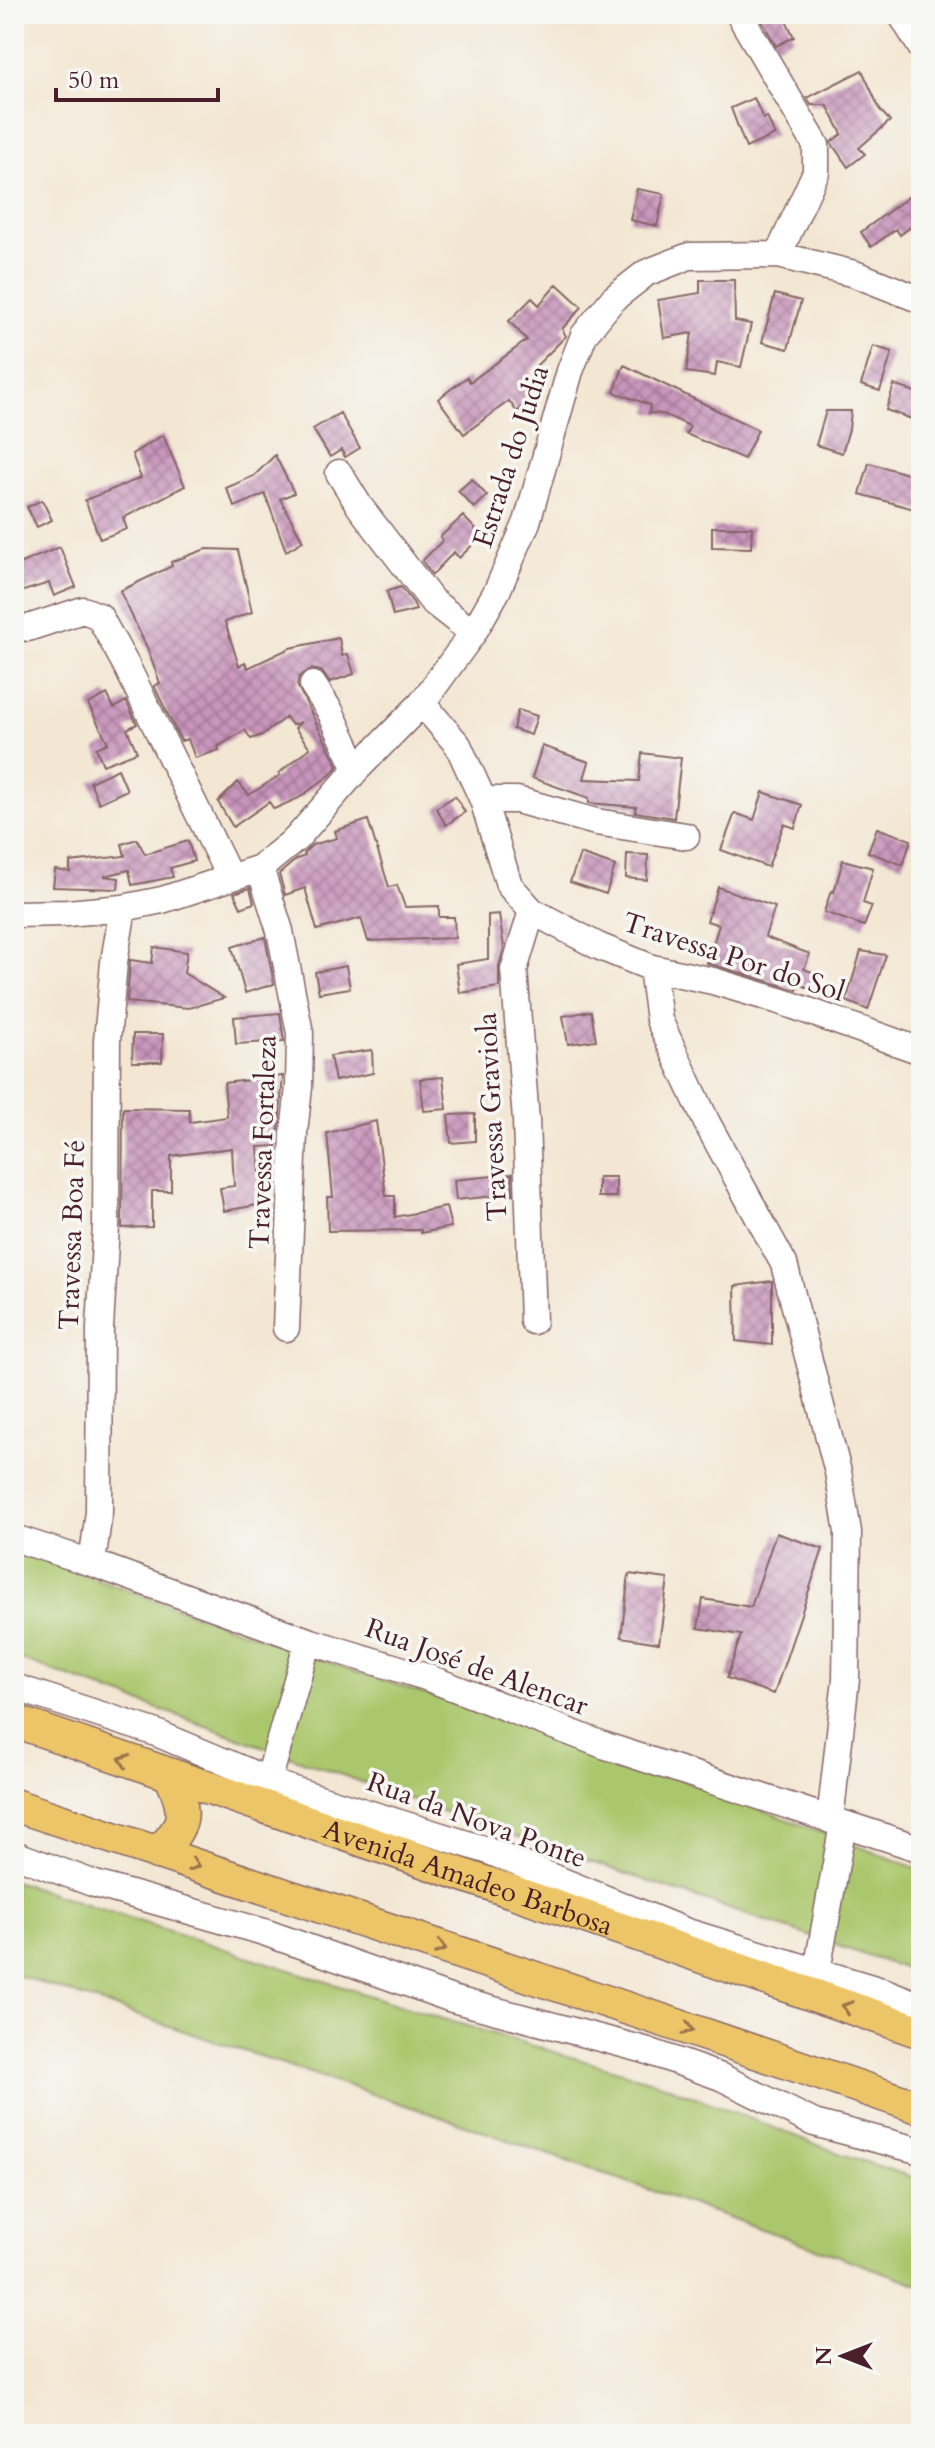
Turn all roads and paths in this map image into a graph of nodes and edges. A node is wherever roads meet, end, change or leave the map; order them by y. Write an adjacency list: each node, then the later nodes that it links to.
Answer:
1 (739, 14): 4 (street)
2 (901, 14): 3 (street)
3 (921, 47)
4 (778, 255): 5 (street, Estrada do Judia); 8 (street, Estrada do Judia)
5 (921, 300)
6 (339, 473): 8 (street)
7 (28, 628): 15 (street)
8 (473, 633): 10 (street, Estrada do Judia)
9 (313, 685): 11 (street)
10 (422, 703): 11 (street, Estrada do Judia); 12 (street, Travessa Por do Sol)
11 (357, 769): 14 (street, Estrada do Judia)
12 (483, 800): 13 (street); 17 (street, Travessa Por do Sol)
13 (686, 836)
14 (260, 868): 15 (street, Estrada do Judia); 22 (street, Travessa Fortaleza)
15 (230, 878): 16 (street, Estrada do Judia)
16 (123, 908): 18 (street, Estrada do Judia); 24 (street, Travessa Boa Fé)
17 (532, 911): 19 (street, Travessa Por do Sol); 21 (street, Travessa Graviola)
18 (14, 914)
19 (652, 968): 20 (street, Travessa Por do Sol); 31 (street)
20 (921, 1051)
21 (533, 1321)
22 (286, 1328)
23 (14, 1538): 24 (street, Rua José de Alencar)
24 (92, 1563): 25 (street, Rua José de Alencar)
25 (308, 1641): 29 (street); 31 (street, Rua José de Alencar)
26 (14, 1687): 29 (street)
27 (14, 1721): 28 (main road, Avenida Amadeo Barbosa, one-way to 27)
28 (170, 1775): 29 (main road, Avenida Amadeo Barbosa); 33 (main road)
29 (264, 1793): 35 (main road, Avenida Amadeo Barbosa)
30 (14, 1805): 33 (main road)
31 (837, 1822): 32 (street, Rua José de Alencar); 35 (street)
32 (921, 1849)
33 (157, 1853): 38 (main road, one-way to 38)
34 (14, 1854): 39 (street)
35 (815, 1983): 36 (street); 37 (main road, Avenida Amadeo Barbosa, one-way to 35)
36 (921, 2006)
37 (921, 2032)
38 (921, 2108)
39 (921, 2151)

